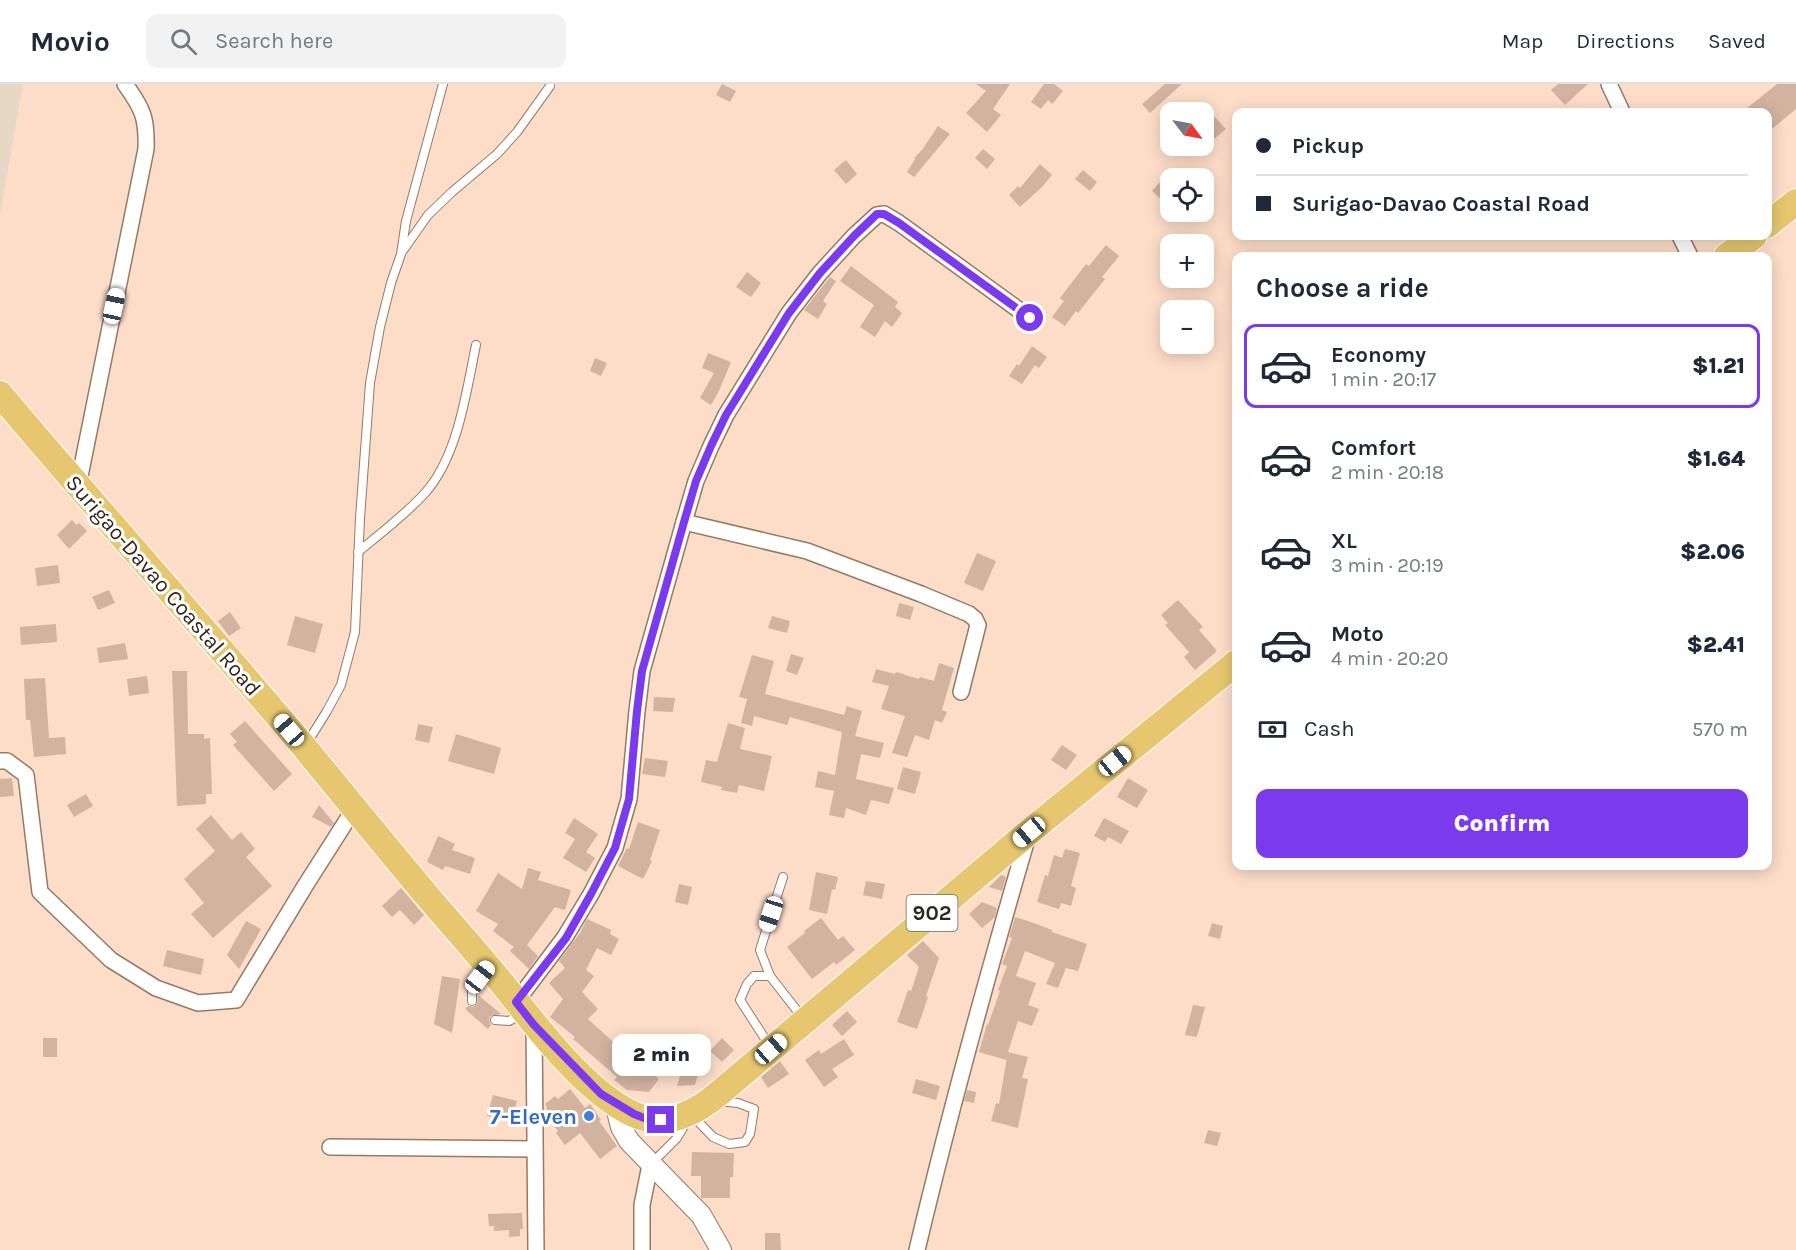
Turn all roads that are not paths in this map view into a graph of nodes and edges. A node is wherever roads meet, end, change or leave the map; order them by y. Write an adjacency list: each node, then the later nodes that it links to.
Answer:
1 (125, 84): 14 (street)
2 (443, 84): 10 (lane)
3 (1609, 84): 5 (street)
4 (550, 86): 10 (lane)
5 (1620, 108)
6 (1796, 202): 7 (highway)
7 (1772, 221)
8 (1749, 240): 9 (highway)
9 (1732, 252)
10 (401, 254): 16 (lane)
11 (1030, 318): 15 (street)
12 (476, 345): 16 (lane)
13 (0, 394): 14 (highway, Surigao-Davao Coastal Road)
14 (78, 486): 19 (highway, Surigao-Davao Coastal Road)
15 (684, 522): 18 (street); 27 (street)
16 (358, 552): 19 (lane)
17 (1232, 666): 22 (highway, 902)
18 (961, 692)
19 (304, 747): 21 (highway, Surigao-Davao Coastal Road)
20 (0, 761): 21 (street)
21 (354, 809): 24 (highway, Surigao-Davao Coastal Road)
22 (1029, 832): 29 (highway, 902); 39 (street)
23 (783, 877): 25 (lane)
24 (488, 967): 26 (lane); 27 (highway, Surigao-Davao Coastal Road)
25 (770, 976): 29 (lane); 30 (lane)
26 (472, 1001)
27 (525, 1013): 28 (lane); 31 (highway, Surigao-Davao Coastal Road); 34 (street)
28 (495, 1020)
29 (804, 1021): 30 (highway, 902)
30 (771, 1049): 32 (highway, 902)
31 (615, 1103): 32 (highway, Surigao-Davao Coastal Road); 35 (street)
32 (701, 1107): 32 (lane); 35 (lane)
33 (330, 1148): 34 (street)
34 (535, 1149): 36 (street)
35 (650, 1165): 37 (street); 38 (street)
36 (536, 1250)
37 (642, 1250)
38 (721, 1250)
39 (917, 1250)

